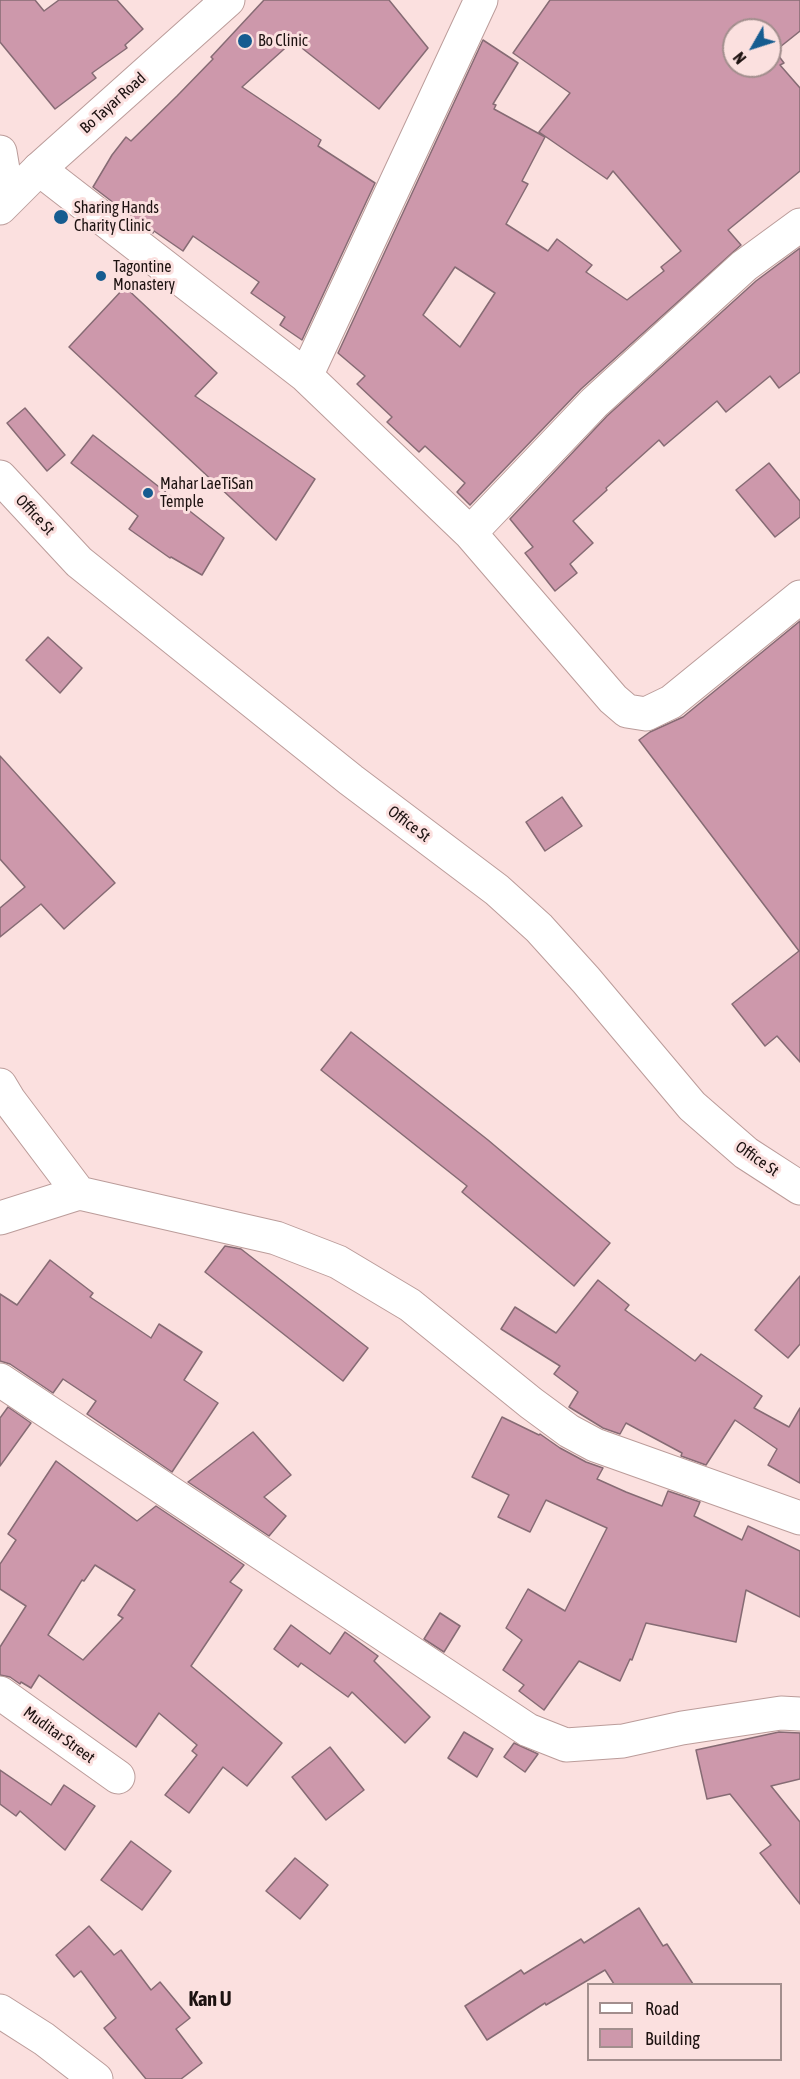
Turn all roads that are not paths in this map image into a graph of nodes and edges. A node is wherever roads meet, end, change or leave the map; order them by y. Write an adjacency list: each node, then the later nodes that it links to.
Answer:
1 (228, 0): 4 (street, Bo Tayar Road)
2 (481, 0): 7 (street)
3 (0, 152): 5 (street)
4 (39, 169): 5 (street, Bo Tayar Road); 7 (street)
5 (4, 204)
6 (800, 225): 9 (street)
7 (306, 376): 9 (street)
8 (0, 477): 12 (street, Office St)
9 (470, 533): 10 (street)
10 (800, 597)
11 (0, 1085): 13 (street)
12 (800, 1188)
13 (79, 1193): 14 (street); 16 (street)
14 (0, 1218)
15 (0, 1380): 18 (street)
16 (800, 1518)
17 (0, 1693): 19 (street, Muditar Street)
18 (800, 1714)
19 (118, 1777)
20 (0, 2011): 21 (street)
21 (96, 2079)

